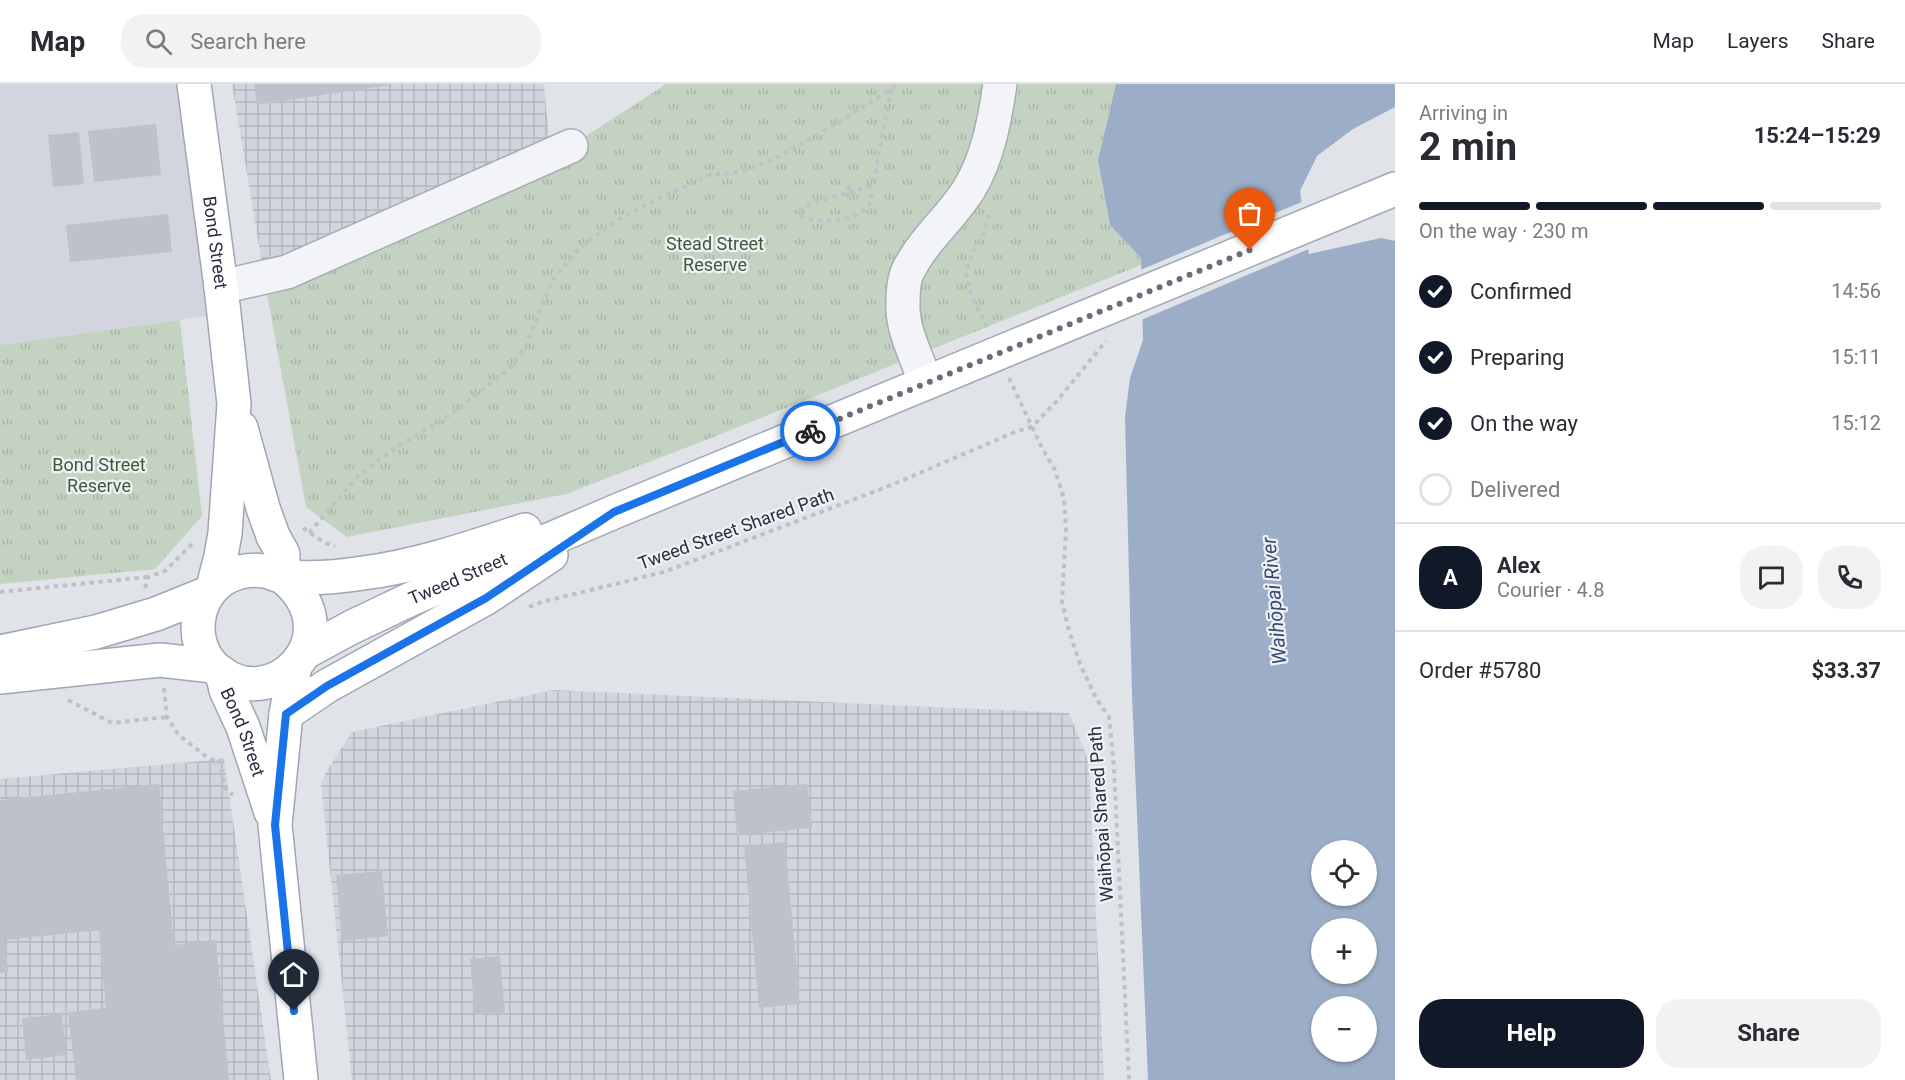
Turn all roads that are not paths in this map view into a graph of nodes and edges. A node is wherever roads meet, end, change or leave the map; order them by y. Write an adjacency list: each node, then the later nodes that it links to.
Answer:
1 (194, 84): 5 (main road, Bond Street)
2 (1000, 84): 6 (lane)
3 (571, 146): 5 (lane)
4 (1395, 189): 6 (main road, Tweed Street)
5 (221, 287): 7 (main road, Bond Street)
6 (926, 383): 8 (main road, Tweed Street)
7 (234, 404): 9 (main road, Bond Street); 10 (main road, Bond Street)
8 (614, 512): 9 (main road, Tweed Street); 12 (main road, Tweed Street); 15 (main road)
9 (283, 577): 10 (main road); 12 (main road, Bond Street)
10 (210, 590): 11 (main road); 13 (main road, Bond Street)
11 (0, 652)
12 (300, 659): 13 (main road, Bond Street); 15 (main road, Bond Street)
13 (218, 670): 14 (main road); 16 (main road, Bond Street)
14 (0, 677)
15 (286, 714): 16 (main road, Bond Street)
16 (275, 825): 17 (main road, Bond Street)
17 (301, 1080)

